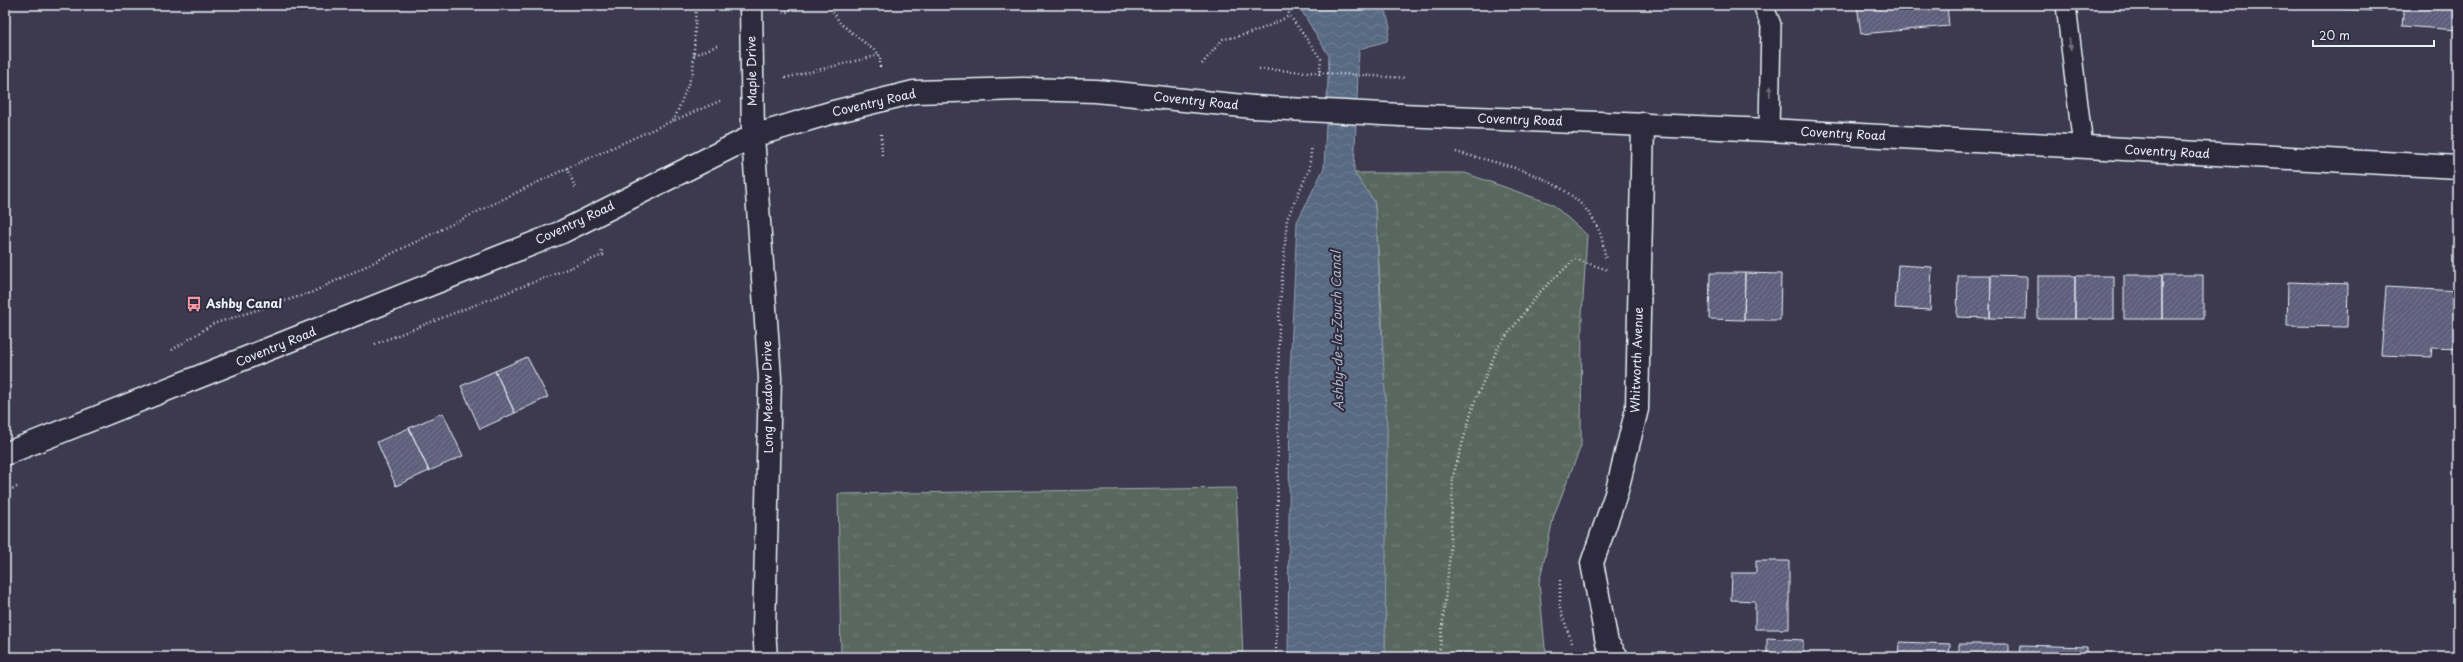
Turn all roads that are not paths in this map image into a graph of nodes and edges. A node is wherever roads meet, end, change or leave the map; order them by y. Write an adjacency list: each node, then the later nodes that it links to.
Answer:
1 (751, 5): 6 (main road, Maple Drive)
2 (1763, 5): 5 (lane, one-way to 2)
3 (2066, 5): 7 (lane, one-way to 7)
4 (1643, 124): 5 (main road, Coventry Road); 6 (main road, Coventry Road, bridge); 11 (main road, Whitworth Avenue)
5 (1769, 130): 7 (main road, Coventry Road)
6 (753, 136): 9 (main road, Coventry Road); 10 (main road, Long Meadow Drive)
7 (2083, 147): 8 (main road, Coventry Road)
8 (2458, 167)
9 (5, 454)
10 (766, 657)
11 (1617, 657)

